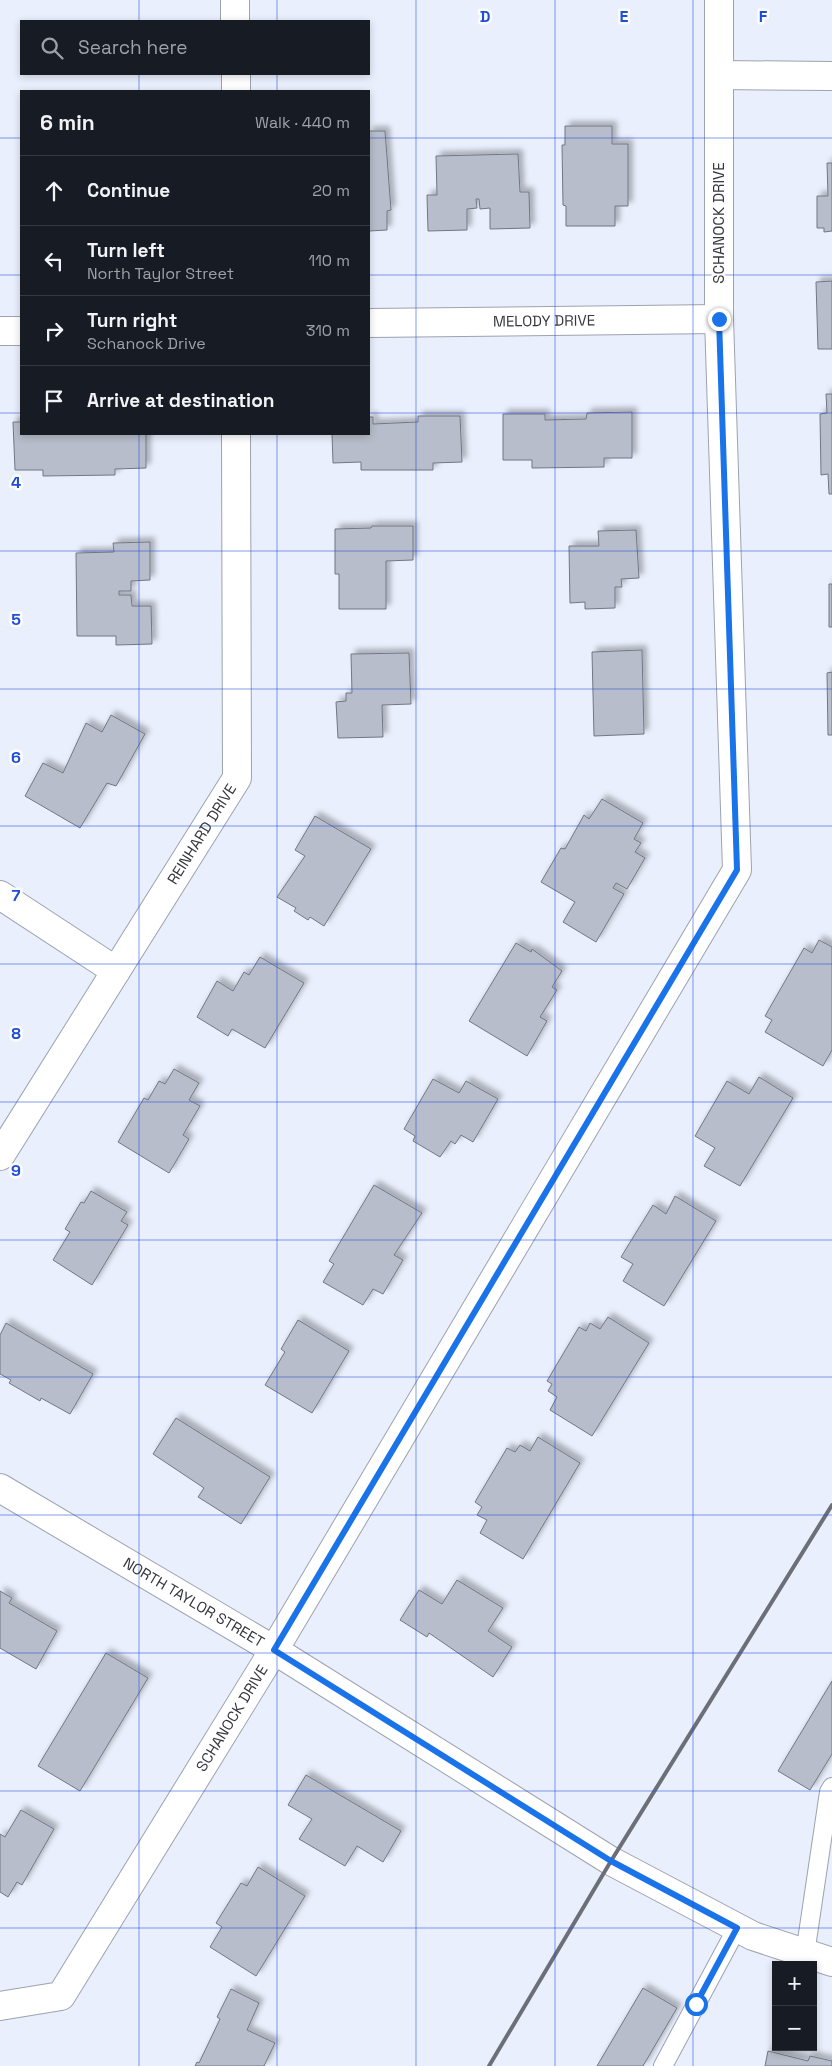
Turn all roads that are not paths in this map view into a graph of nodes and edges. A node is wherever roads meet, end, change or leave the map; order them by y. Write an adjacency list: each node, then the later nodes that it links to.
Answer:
1 (235, 0): 3 (street)
2 (719, 0): 5 (street, SCHANOCK DRIVE)
3 (235, 20)
4 (236, 75): 7 (street)
5 (720, 75): 6 (street); 8 (street, SCHANOCK DRIVE)
6 (832, 76)
7 (236, 90)
8 (719, 319): 9 (street, MELODY DRIVE); 17 (street, SCHANOCK DRIVE)
9 (370, 323)
10 (0, 331): 11 (street)
11 (20, 331)
12 (236, 435): 14 (street, REINHARD DRIVE)
13 (0, 895): 14 (street)
14 (116, 971): 15 (street, REINHARD DRIVE)
15 (0, 1156)
16 (0, 1488): 17 (street, NORTH TAYLOR STREET)
17 (274, 1650): 19 (street, NORTH TAYLOR STREET); 22 (street, SCHANOCK DRIVE)
18 (832, 1787): 20 (lane)
19 (737, 1928): 20 (street, NORTH TAYLOR STREET); 23 (lane)
20 (804, 1954): 21 (street, NORTH TAYLOR STREET)
21 (832, 1962)
22 (0, 2006)
23 (663, 2066)

